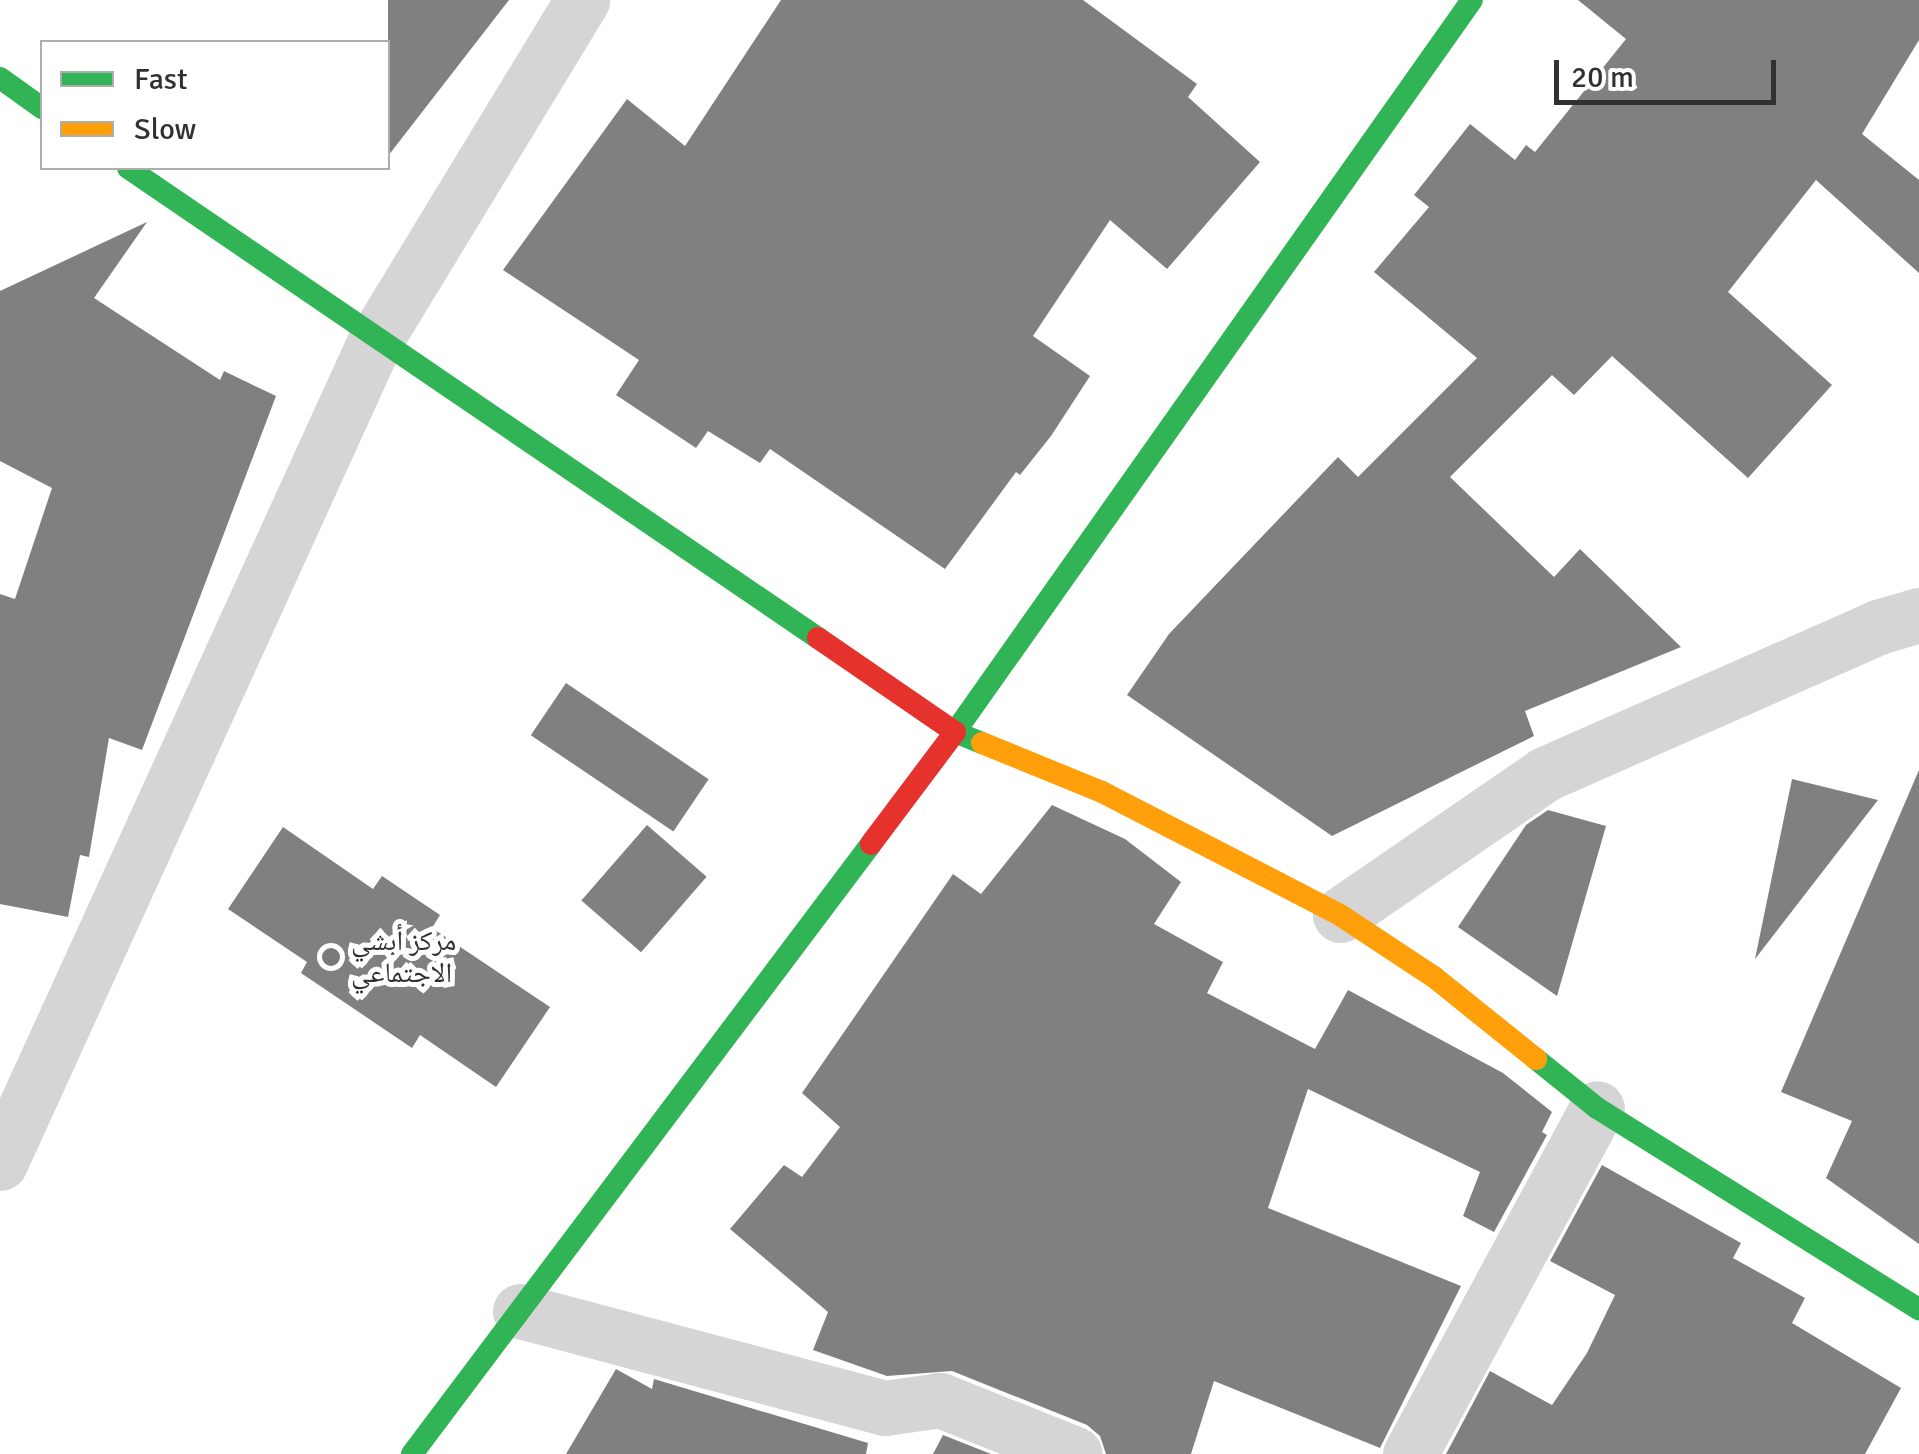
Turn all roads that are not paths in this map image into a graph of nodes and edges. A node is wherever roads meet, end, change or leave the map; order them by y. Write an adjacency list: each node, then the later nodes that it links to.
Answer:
1 (582, 0): 6 (street)
2 (1472, 0): 8 (street)
3 (0, 78): 4 (street)
4 (40, 107)
5 (131, 170): 6 (street)
6 (376, 341): 8 (street); 11 (street)
7 (1919, 615): 9 (street)
8 (955, 732): 9 (street); 13 (street)
9 (1340, 915): 10 (street)
10 (1597, 1108): 12 (street); 16 (street)
11 (0, 1163)
12 (1919, 1308)
13 (520, 1311): 14 (street); 15 (street)
14 (412, 1454)
15 (1075, 1454)
16 (1410, 1454)

